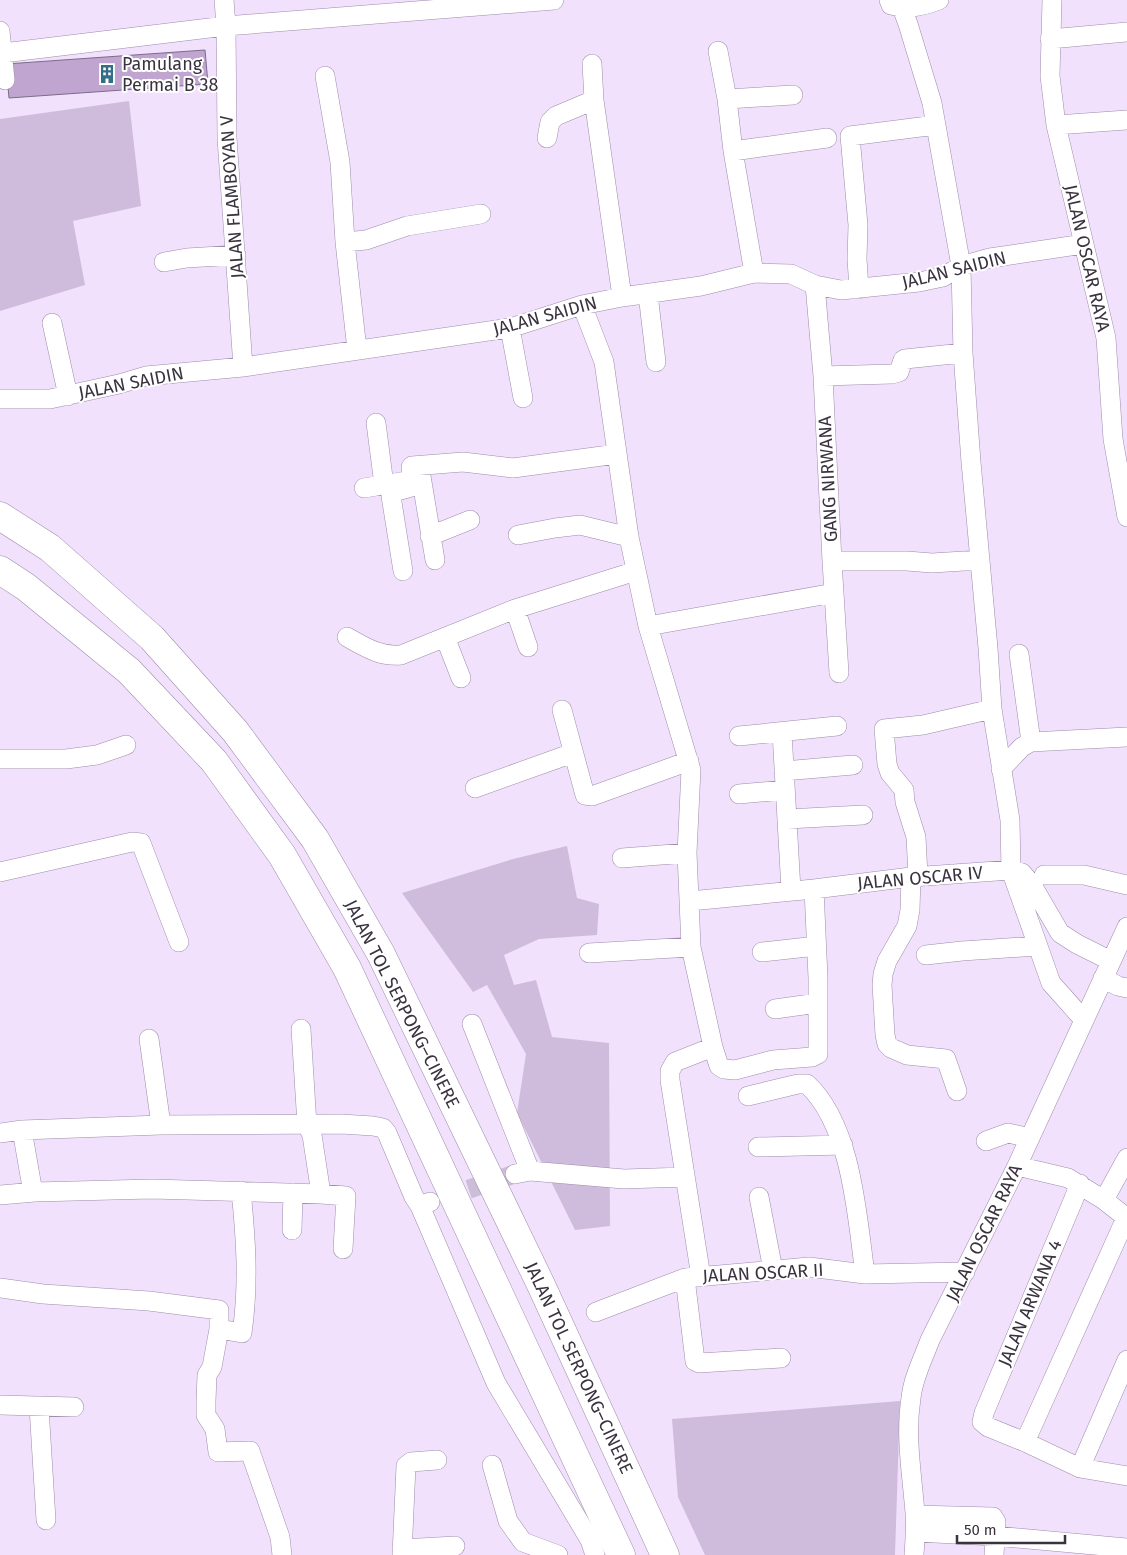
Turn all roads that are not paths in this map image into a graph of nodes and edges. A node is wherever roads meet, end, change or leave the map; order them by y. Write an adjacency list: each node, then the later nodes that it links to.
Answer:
1 (224, 0): 7 (street, JALAN FLAMBOYAN V)
2 (554, 0): 6 (street)
3 (939, 0): 5 (street)
4 (1052, 0): 10 (street, JALAN OSCAR RAYA)
5 (895, 4): 20 (street)
6 (424, 5): 7 (street)
7 (226, 26): 12 (street); 28 (street, JALAN FLAMBOYAN V)
8 (0, 31): 12 (street)
9 (1127, 32): 10 (street)
10 (1050, 38): 21 (street, JALAN OSCAR RAYA)
11 (718, 51): 17 (street)
12 (4, 53): 15 (street)
13 (592, 64): 18 (street)
14 (325, 76): 26 (street)
15 (5, 80)
16 (793, 95): 17 (street)
17 (727, 99): 24 (street)
18 (594, 100): 22 (street); 35 (street)
19 (1127, 120): 21 (street)
20 (936, 125): 30 (street); 33 (street)
21 (1056, 125): 27 (street, JALAN OSCAR RAYA)
22 (547, 138)
23 (827, 138): 24 (street)
24 (733, 151): 31 (street)
25 (481, 214): 26 (street)
26 (345, 242): 39 (street)
27 (1084, 244): 30 (street, JALAN SAIDIN); 47 (street, JALAN OSCAR RAYA)
28 (236, 255): 29 (street); 42 (street, JALAN FLAMBOYAN V)
29 (164, 262)
30 (961, 266): 33 (street, JALAN SAIDIN); 40 (street)
31 (754, 273): 32 (street, JALAN SAIDIN); 34 (street, JALAN SAIDIN)
32 (815, 284): 33 (street, JALAN SAIDIN); 43 (street, GANG NIRWANA)
33 (859, 289)
34 (648, 294): 35 (street, JALAN SAIDIN); 41 (street)
35 (622, 297): 36 (street, JALAN SAIDIN)
36 (582, 305): 38 (street, JALAN SAIDIN); 49 (street)
37 (52, 324): 44 (street)
38 (510, 328): 39 (street, JALAN SAIDIN); 45 (street)
39 (357, 350): 42 (street, JALAN SAIDIN)
40 (963, 353): 43 (street); 62 (street)
41 (656, 362)
42 (243, 367): 44 (street, JALAN SAIDIN)
43 (823, 376): 63 (street, GANG NIRWANA)
44 (68, 396): 46 (street, JALAN SAIDIN)
45 (523, 398)
46 (0, 399)
47 (1119, 422): 50 (street, JALAN OSCAR RAYA)
48 (376, 423): 52 (street)
49 (617, 454): 51 (street); 60 (street)
50 (1122, 463): 56 (street, JALAN OSCAR RAYA)
51 (424, 466): 52 (street); 53 (street)
52 (384, 485): 54 (street)
53 (422, 486): 59 (street); 65 (street)
54 (364, 488)
55 (0, 516): 174 (highway, JALAN TOL SERPONG–CINERE)
56 (1127, 517)
57 (470, 520): 59 (street)
58 (518, 535): 60 (street)
59 (430, 536): 61 (street)
60 (629, 537): 66 (street)
61 (436, 560)
62 (980, 560): 63 (street); 76 (street)
63 (832, 561): 67 (street, GANG NIRWANA)
64 (0, 570): 173 (highway, JALAN TOL SERPONG–CINERE)
65 (403, 571)
66 (636, 571): 68 (street); 69 (street)
67 (834, 593): 69 (street); 74 (street, GANG NIRWANA)
68 (515, 609): 71 (street); 72 (street)
69 (648, 626): 86 (street)
70 (347, 637): 71 (street)
71 (445, 637): 75 (street)
72 (528, 647)
73 (1019, 654): 82 (street)
74 (839, 673)
75 (461, 678)
76 (992, 709): 88 (street); 100 (street)
77 (562, 710): 84 (street)
78 (837, 726): 79 (street)
79 (782, 732): 80 (street); 89 (street)
80 (739, 736)
81 (1127, 737): 82 (street)
82 (1031, 742): 88 (street)
83 (126, 745): 85 (street)
84 (573, 753): 86 (street); 90 (street)
85 (0, 759)
86 (689, 761): 95 (street)
87 (853, 765): 89 (street)
88 (1002, 769): 97 (street)
89 (784, 771): 91 (street)
90 (475, 788)
91 (785, 790): 92 (street); 94 (street)
92 (739, 794)
93 (863, 815): 94 (street)
94 (787, 819): 103 (street)
95 (687, 853): 96 (street); 104 (street)
96 (622, 858)
97 (1011, 870): 100 (street, JALAN OSCAR IV); 109 (street); 113 (street)
98 (0, 872): 106 (street)
99 (1044, 875): 101 (street)
100 (915, 877): 102 (street, JALAN OSCAR IV); 123 (street)
101 (1127, 885)
102 (814, 889): 103 (street, JALAN OSCAR IV); 108 (street)
103 (792, 890): 104 (street, JALAN OSCAR IV)
104 (690, 901): 107 (street)
105 (1126, 931): 113 (street, JALAN OSCAR RAYA)
106 (179, 942)
107 (691, 946): 110 (street); 122 (street)
108 (817, 946): 111 (street); 116 (street)
109 (1037, 946): 112 (street); 118 (street)
110 (589, 952)
111 (762, 952)
112 (926, 955)
113 (1111, 961): 114 (street, JALAN OSCAR RAYA)
114 (1103, 978): 115 (street); 118 (street, JALAN OSCAR RAYA)
115 (1127, 988)
116 (818, 1003): 117 (street); 122 (street)
117 (775, 1009)
118 (1084, 1020): 129 (street, JALAN OSCAR RAYA)
119 (472, 1024): 135 (street)
120 (301, 1029): 126 (street)
121 (149, 1040): 125 (street)
122 (713, 1047): 135 (street)
123 (957, 1091)
124 (748, 1096): 131 (street)
125 (161, 1125): 126 (street); 127 (street)
126 (306, 1126): 140 (street); 172 (street)
127 (22, 1130): 128 (street); 138 (street)
128 (0, 1133)
129 (1030, 1138): 130 (street); 134 (street, JALAN OSCAR RAYA)
130 (986, 1141)
131 (843, 1145): 132 (street); 149 (street)
132 (758, 1146)
133 (1127, 1158): 143 (street)
134 (1017, 1166): 136 (street); 148 (street, JALAN OSCAR RAYA)
135 (684, 1177): 150 (street)
136 (1080, 1184): 143 (street); 159 (street, JALAN ARWANA 4)
137 (241, 1191): 138 (street); 139 (street); 153 (street)
138 (36, 1192): 141 (street)
139 (293, 1192): 140 (street); 145 (street)
140 (321, 1194): 146 (street)
141 (0, 1195)
142 (759, 1198): 147 (street)
143 (1104, 1200): 144 (street)
144 (1126, 1218): 159 (street)
145 (292, 1230)
146 (343, 1249)
147 (773, 1270): 149 (street, JALAN OSCAR II); 150 (street, JALAN OSCAR II)
148 (965, 1272): 149 (street, JALAN OSCAR II); 165 (street, JALAN OSCAR RAYA)
149 (866, 1274)
150 (693, 1277): 152 (street, JALAN OSCAR II); 154 (street)
151 (0, 1288): 153 (street)
152 (596, 1312)
153 (218, 1329): 170 (street)
154 (781, 1358)
155 (1127, 1360): 162 (street)
156 (0, 1405): 157 (street)
157 (39, 1407): 158 (street); 164 (street)
158 (74, 1407)
159 (1024, 1442): 162 (street)
160 (437, 1460): 169 (street)
161 (492, 1465): 171 (street)
162 (1080, 1468): 163 (street)
163 (1127, 1476)
164 (46, 1520)
165 (915, 1523): 166 (street); 175 (street, JALAN OSCAR RAYA)
166 (995, 1536): 168 (street); 176 (street)
167 (455, 1546): 169 (street)
168 (1127, 1548)
169 (402, 1552)
170 (282, 1555)
171 (558, 1555)
172 (595, 1555)
173 (621, 1555)
174 (665, 1555)
175 (914, 1555)
176 (994, 1555)

